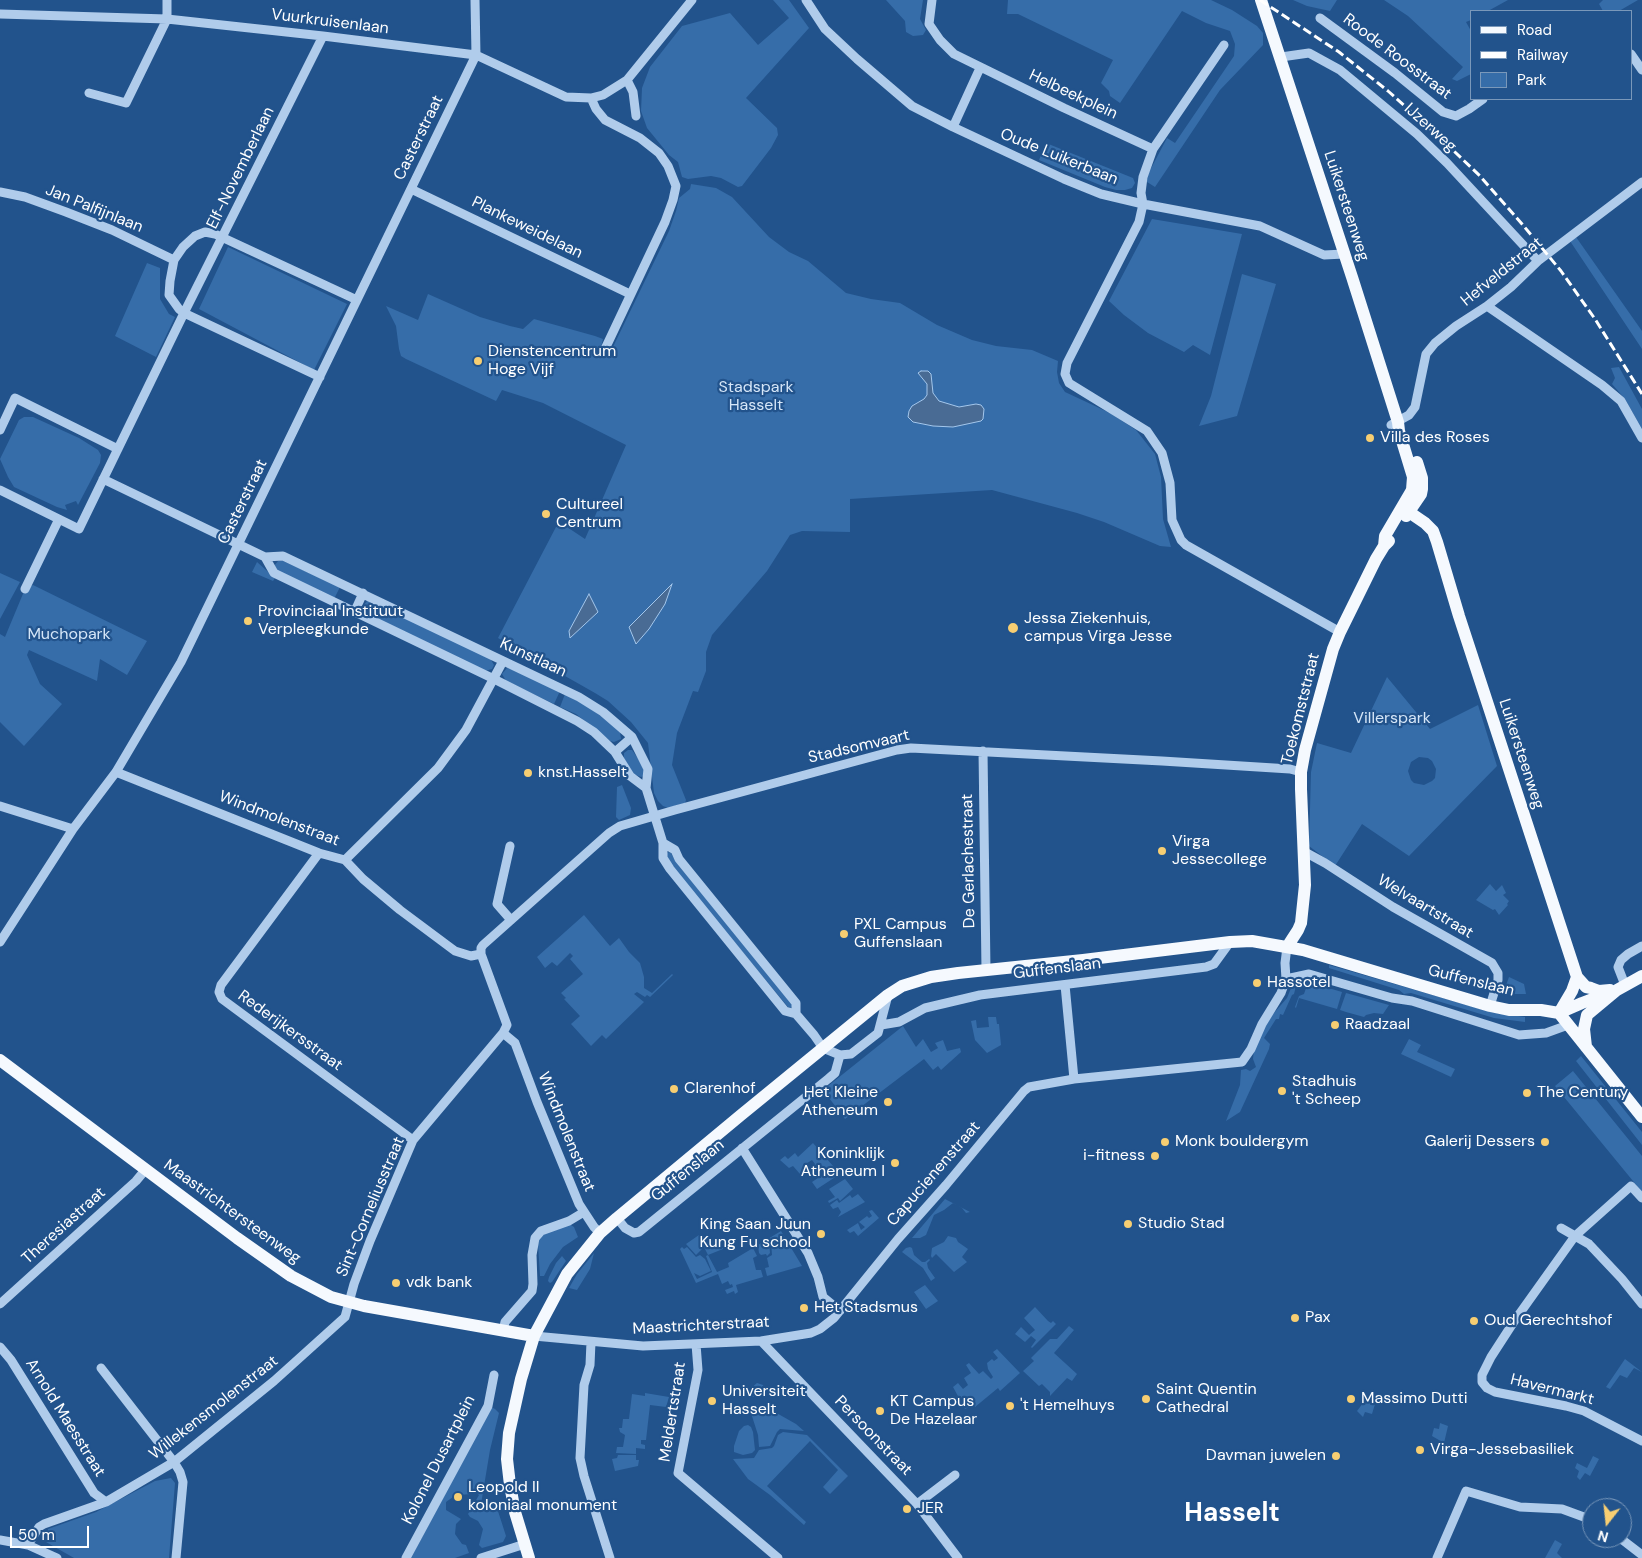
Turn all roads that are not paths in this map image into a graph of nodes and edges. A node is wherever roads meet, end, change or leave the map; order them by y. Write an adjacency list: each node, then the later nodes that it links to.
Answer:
1 (167, 0): 9 (street)
2 (476, 0): 12 (street)
3 (692, 0): 17 (street)
4 (806, 0): 22 (street, Oude Luikerbaan)
5 (932, 0): 15 (street, Helbeekplein)
6 (1261, 0): 14 (main road, Luikersteenweg)
7 (0, 14): 9 (street, Vuurkruisenlaan)
8 (1320, 18): 20 (street, Roode Roosstraat)
9 (167, 19): 10 (street, Vuurkruisenlaan); 18 (street)
10 (323, 36): 12 (street, Vuurkruisenlaan); 28 (street, Elf-Novemberlaan)
11 (1224, 45): 23 (street)
12 (476, 55): 19 (street, Vuurkruisenlaan); 25 (street, Casterstraat)
13 (1632, 55): 16 (street)
14 (1281, 57): 29 (main road, Luikersteenweg); 31 (street, IJzerweg)
15 (980, 68): 22 (street); 23 (street, Helbeekplein)
16 (1642, 70)
17 (627, 80): 19 (street); 21 (street)
18 (89, 93)
19 (591, 98): 32 (street)
20 (1482, 100)
21 (636, 116)
22 (953, 128): 27 (street, Oude Luikerbaan)
23 (1153, 149): 27 (street)
24 (1642, 182): 31 (street, Hefveldstraat)
25 (411, 189): 32 (street, Plankeweidelaan); 33 (street, Casterstraat)
26 (0, 192): 30 (street, Jan Palfijnlaan)
27 (1143, 204): 29 (street, Oude Luikerbaan); 52 (street)
28 (223, 238): 30 (street); 33 (street); 35 (street, Elf-Novemberlaan)
29 (1344, 254): 38 (main road, Luikersteenweg)
30 (174, 260): 35 (street)
31 (1538, 261): 34 (street, Hefveldstraat)
32 (630, 294): 36 (street)
33 (357, 300): 37 (street, Casterstraat)
34 (1487, 306): 38 (street, Hefveldstraat); 40 (street)
35 (184, 313): 37 (street); 41 (street, Elf-Novemberlaan)
36 (606, 349)
37 (320, 377): 47 (street, Casterstraat)
38 (1395, 424): 44 (main road, Luikersteenweg)
39 (0, 430): 41 (street)
40 (1642, 438)
41 (118, 448): 42 (street, Elf-Novemberlaan)
42 (103, 479): 46 (street, Elf-Novemberlaan); 47 (street, Kunstlaan)
43 (0, 490): 46 (street)
44 (1416, 492): 45 (main road, Toekomststraat)
45 (1405, 509): 52 (main road, Toekomststraat); 77 (main road, Luikersteenweg)
46 (59, 519): 49 (street)
47 (239, 545): 48 (street, Kunstlaan); 58 (street, Casterstraat)
48 (265, 558): 50 (street, Kunstlaan); 51 (street, Kunstlaan)
49 (25, 589)
50 (363, 593): 51 (street); 53 (street, Kunstlaan)
51 (354, 613): 54 (street, Kunstlaan)
52 (1340, 632): 59 (main road, Toekomststraat)
53 (503, 661): 54 (street); 55 (street, Kunstlaan)
54 (494, 679): 57 (street, Kunstlaan); 68 (street)
55 (632, 737): 57 (street); 60 (street, Kunstlaan)
56 (983, 751): 59 (street, Stadsomvaart); 62 (street, Stadsomvaart); 75 (street, De Gerlachestraat)
57 (615, 752): 60 (street, Kunstlaan)
58 (116, 772): 63 (street, Casterstraat); 67 (street, Windmolenstraat)
59 (1301, 772): 66 (main road, Toekomststraat)
60 (646, 788): 62 (street, Kunstlaan)
61 (0, 806): 63 (street)
62 (654, 816): 64 (street, Kunstlaan); 69 (street, Stadsomvaart)
63 (73, 829): 70 (street, Casterstraat)
64 (663, 843): 84 (street, Kunstlaan); 84 (street, Kunstlaan)
65 (510, 846): 69 (street)
66 (1303, 851): 73 (main road, Toekomststraat); 82 (street, Welvaartstraat)
67 (319, 853): 68 (street, Windmolenstraat); 95 (street, Rederijkersstraat)
68 (345, 860): 74 (street, Windmolenstraat)
69 (511, 920): 74 (street, Stadsomvaart)
70 (0, 942)
71 (1230, 942): 73 (main road, Guffenslaan); 75 (main road, Guffenslaan); 79 (street, Guffenslaan)
72 (1642, 946): 80 (street)
73 (1287, 947): 78 (street); 82 (main road, Guffenslaan)
74 (481, 954): 88 (street)
75 (986, 970): 81 (main road, Guffenslaan)
76 (1642, 976): 80 (main road)
77 (1577, 977): 80 (main road); 83 (main road)
78 (1286, 979): 87 (street); 93 (street, Capucienenstraat)
79 (1065, 985): 86 (street, Guffenslaan); 93 (street)
80 (1621, 987): 83 (main road); 85 (main road)
81 (888, 995): 86 (street); 89 (main road, Guffenslaan)
82 (1490, 1006): 83 (main road, Guffenslaan)
83 (1559, 1013): 87 (main road)
84 (796, 1014): 89 (street, Kunstlaan)
85 (1587, 1015): 87 (main road); 90 (main road)
86 (881, 1025): 91 (street)
87 (1568, 1025): 90 (main road)
88 (502, 1033): 95 (street, Sint-Corneliusstraat); 99 (street, Windmolenstraat)
89 (823, 1048): 91 (street); 100 (main road, Guffenslaan)
90 (1587, 1050): 94 (main road)
91 (840, 1055): 96 (street, Guffenslaan)
92 (0, 1060): 97 (main road, Maastrichtersteenweg)
93 (1074, 1079): 107 (street, Capucienenstraat)
94 (1642, 1117)
95 (413, 1140): 104 (street, Sint-Corneliusstraat)
96 (742, 1148): 100 (street, Guffenslaan); 107 (street)
97 (146, 1169): 104 (main road, Maastrichtersteenweg); 105 (street, Theresiastraat)
98 (1642, 1198): 103 (street)
99 (584, 1212): 102 (street, Windmolenstraat); 108 (street)
100 (617, 1218): 102 (main road, Guffenslaan)
101 (1561, 1228): 103 (street)
102 (600, 1233): 109 (main road, Guffenslaan)
103 (1575, 1236): 106 (street); 116 (street, Havermarkt)
104 (349, 1302): 108 (main road, Maastrichtersteenweg); 117 (street, Willekensmolenstraat)
105 (0, 1304)
106 (1642, 1304)
107 (837, 1314): 110 (street, Maastrichterstraat)
108 (503, 1330): 109 (main road, Maastrichtersteenweg)
109 (534, 1336): 111 (street, Maastrichterstraat); 124 (main road)
110 (761, 1340): 112 (street, Maastrichterstraat); 120 (street, Persoonstraat)
111 (591, 1342): 112 (street, Maastrichterstraat); 132 (street)
112 (696, 1344): 133 (street, Meldertstraat)
113 (0, 1347): 119 (street, Arnold Maesstraat)
114 (101, 1368): 117 (street)
115 (494, 1375): 129 (street, Kolonel Dusartplein)
116 (1642, 1441)
117 (174, 1462): 119 (street, Willekensmolenstraat); 128 (street)
118 (955, 1476): 120 (street)
119 (106, 1502): 123 (street, Willekensmolenstraat)
120 (917, 1504): 134 (street, Persoonstraat)
121 (1582, 1515): 135 (street)
122 (0, 1540): 123 (street)
123 (28, 1545): 127 (street)
124 (522, 1545): 130 (street); 131 (main road)
125 (1632, 1547): 126 (street)
126 (1642, 1555)
127 (57, 1558)
128 (176, 1558)
129 (406, 1558)
130 (481, 1558)
131 (529, 1558)
132 (610, 1558)
133 (778, 1558)
134 (958, 1558)
135 (1437, 1558)

